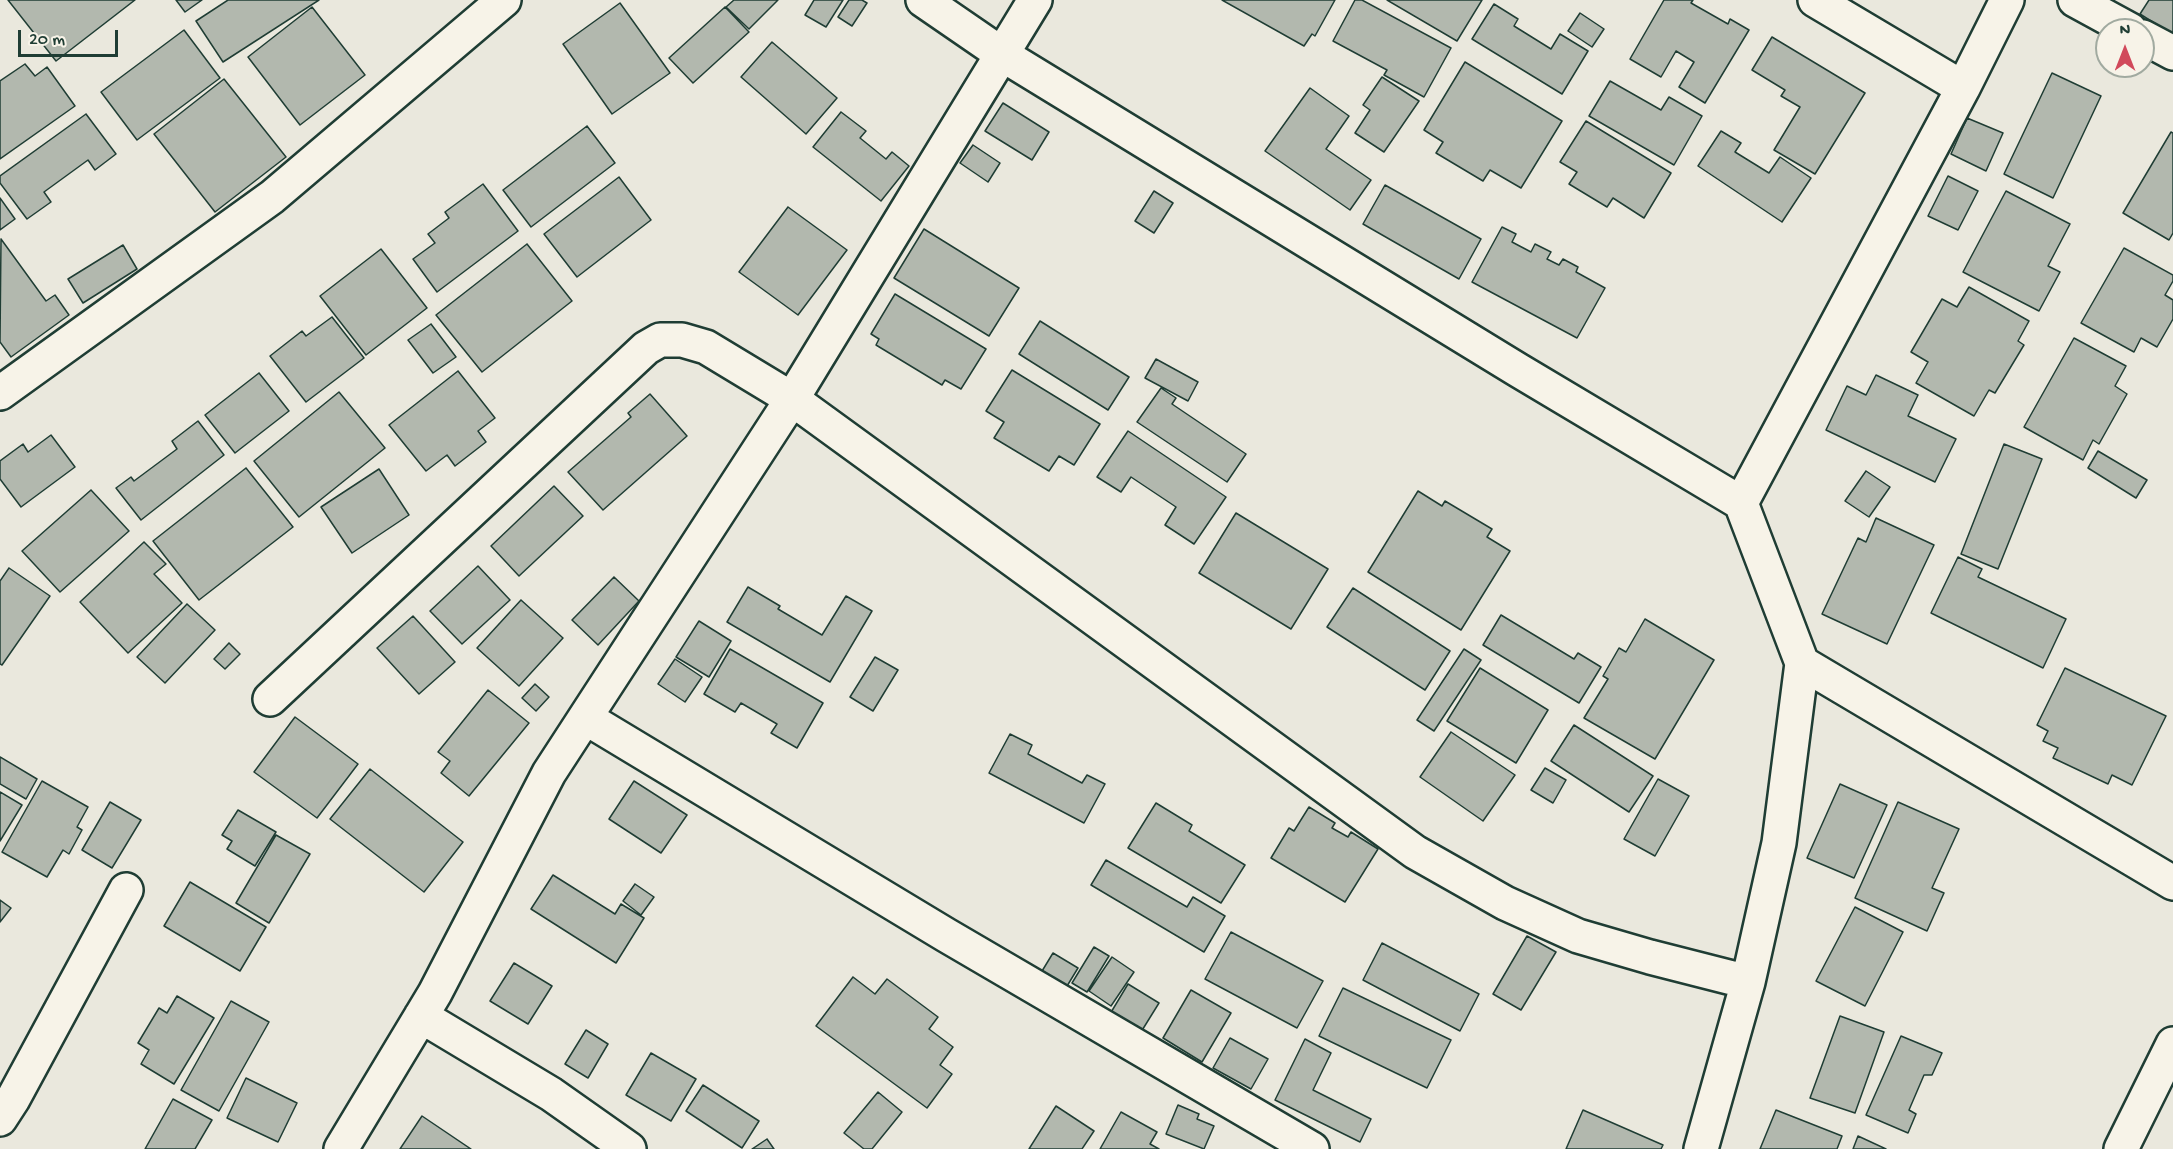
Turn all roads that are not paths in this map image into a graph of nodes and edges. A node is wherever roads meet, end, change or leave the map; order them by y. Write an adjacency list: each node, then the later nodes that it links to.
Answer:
1 (504, 0): 12 (street)
2 (923, 0): 10 (street)
3 (1035, 0): 10 (street)
4 (1815, 0): 11 (street)
5 (2007, 0): 11 (street)
6 (2075, 0): 7 (street)
7 (2108, 18)
8 (2155, 43): 9 (street)
9 (2173, 53)
10 (1003, 55): 13 (street); 14 (street)
11 (1963, 88): 14 (street)
12 (0, 393)
13 (792, 399): 16 (street); 17 (street); 20 (street)
14 (1741, 503): 15 (street)
15 (1802, 663): 18 (street); 20 (street)
16 (270, 699)
17 (586, 718): 21 (street); 26 (street)
18 (2173, 883)
19 (126, 890): 23 (street)
20 (1748, 982): 27 (street)
21 (421, 1016): 24 (street); 25 (street)
22 (2173, 1044): 28 (street)
23 (0, 1119)
24 (341, 1149)
25 (629, 1149)
26 (1312, 1149)
27 (1701, 1149)
28 (2121, 1149)

